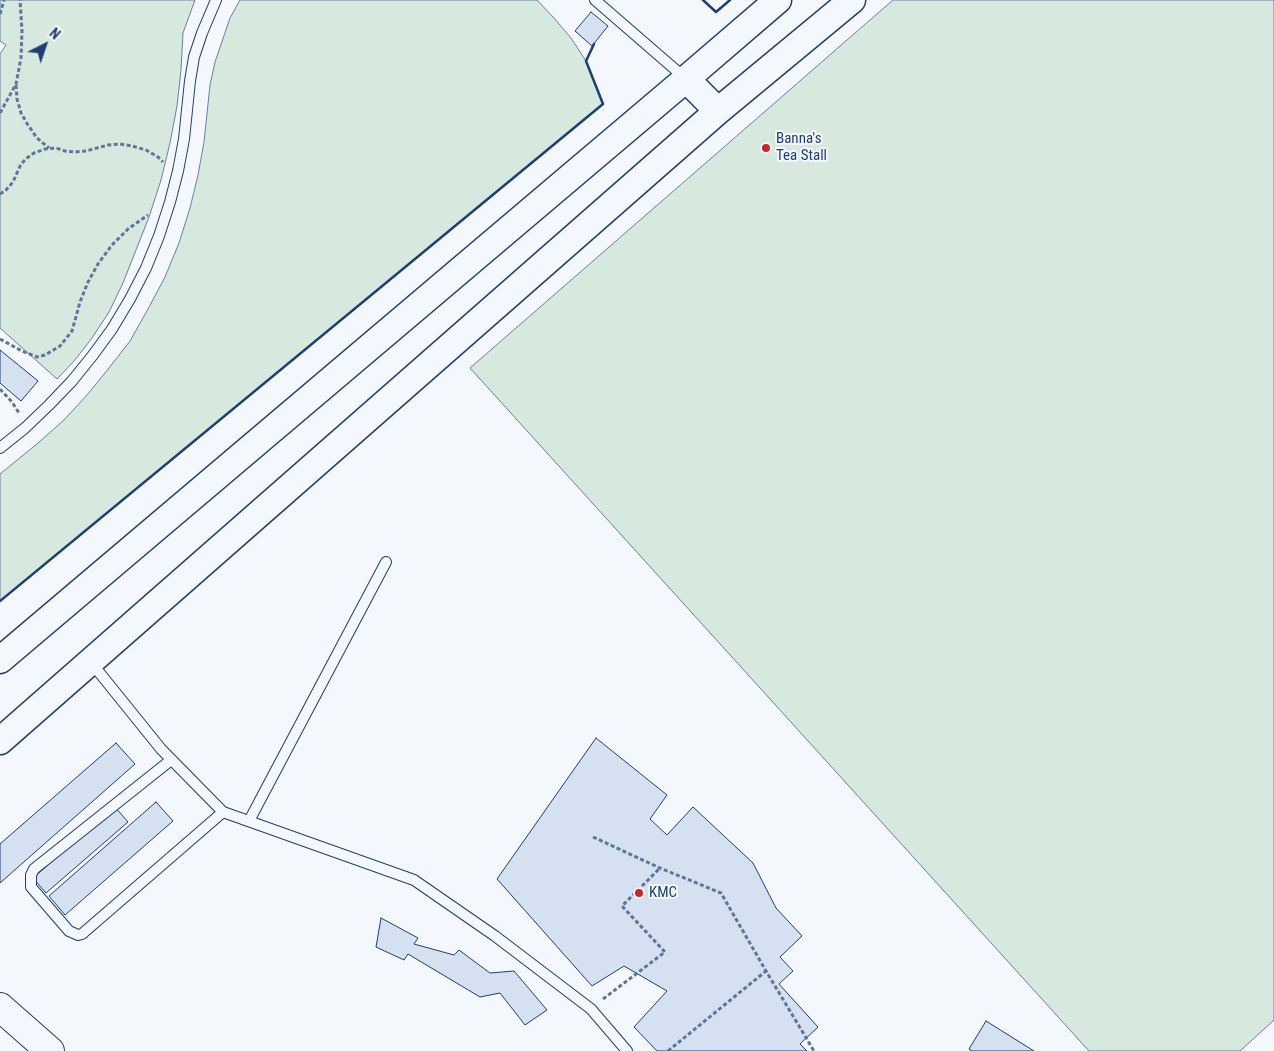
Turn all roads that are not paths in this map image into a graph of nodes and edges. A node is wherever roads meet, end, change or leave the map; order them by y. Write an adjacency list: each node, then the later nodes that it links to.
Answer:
1 (216, 0): 7 (lane)
2 (595, 0): 5 (lane)
3 (778, 0): 5 (street)
4 (852, 0): 6 (street)
5 (686, 79): 6 (street); 9 (street)
6 (718, 111): 10 (street)
7 (0, 448)
8 (386, 562): 14 (lane)
9 (0, 660)
10 (90, 661): 11 (street); 12 (lane)
11 (0, 741)
12 (171, 760): 13 (lane); 13 (lane)
13 (223, 812): 14 (lane)
14 (249, 821): 19 (lane)
15 (0, 1007): 16 (main road)
16 (28, 1031): 17 (main road); 18 (street)
17 (50, 1051)
18 (60, 1051)
19 (628, 1051)

